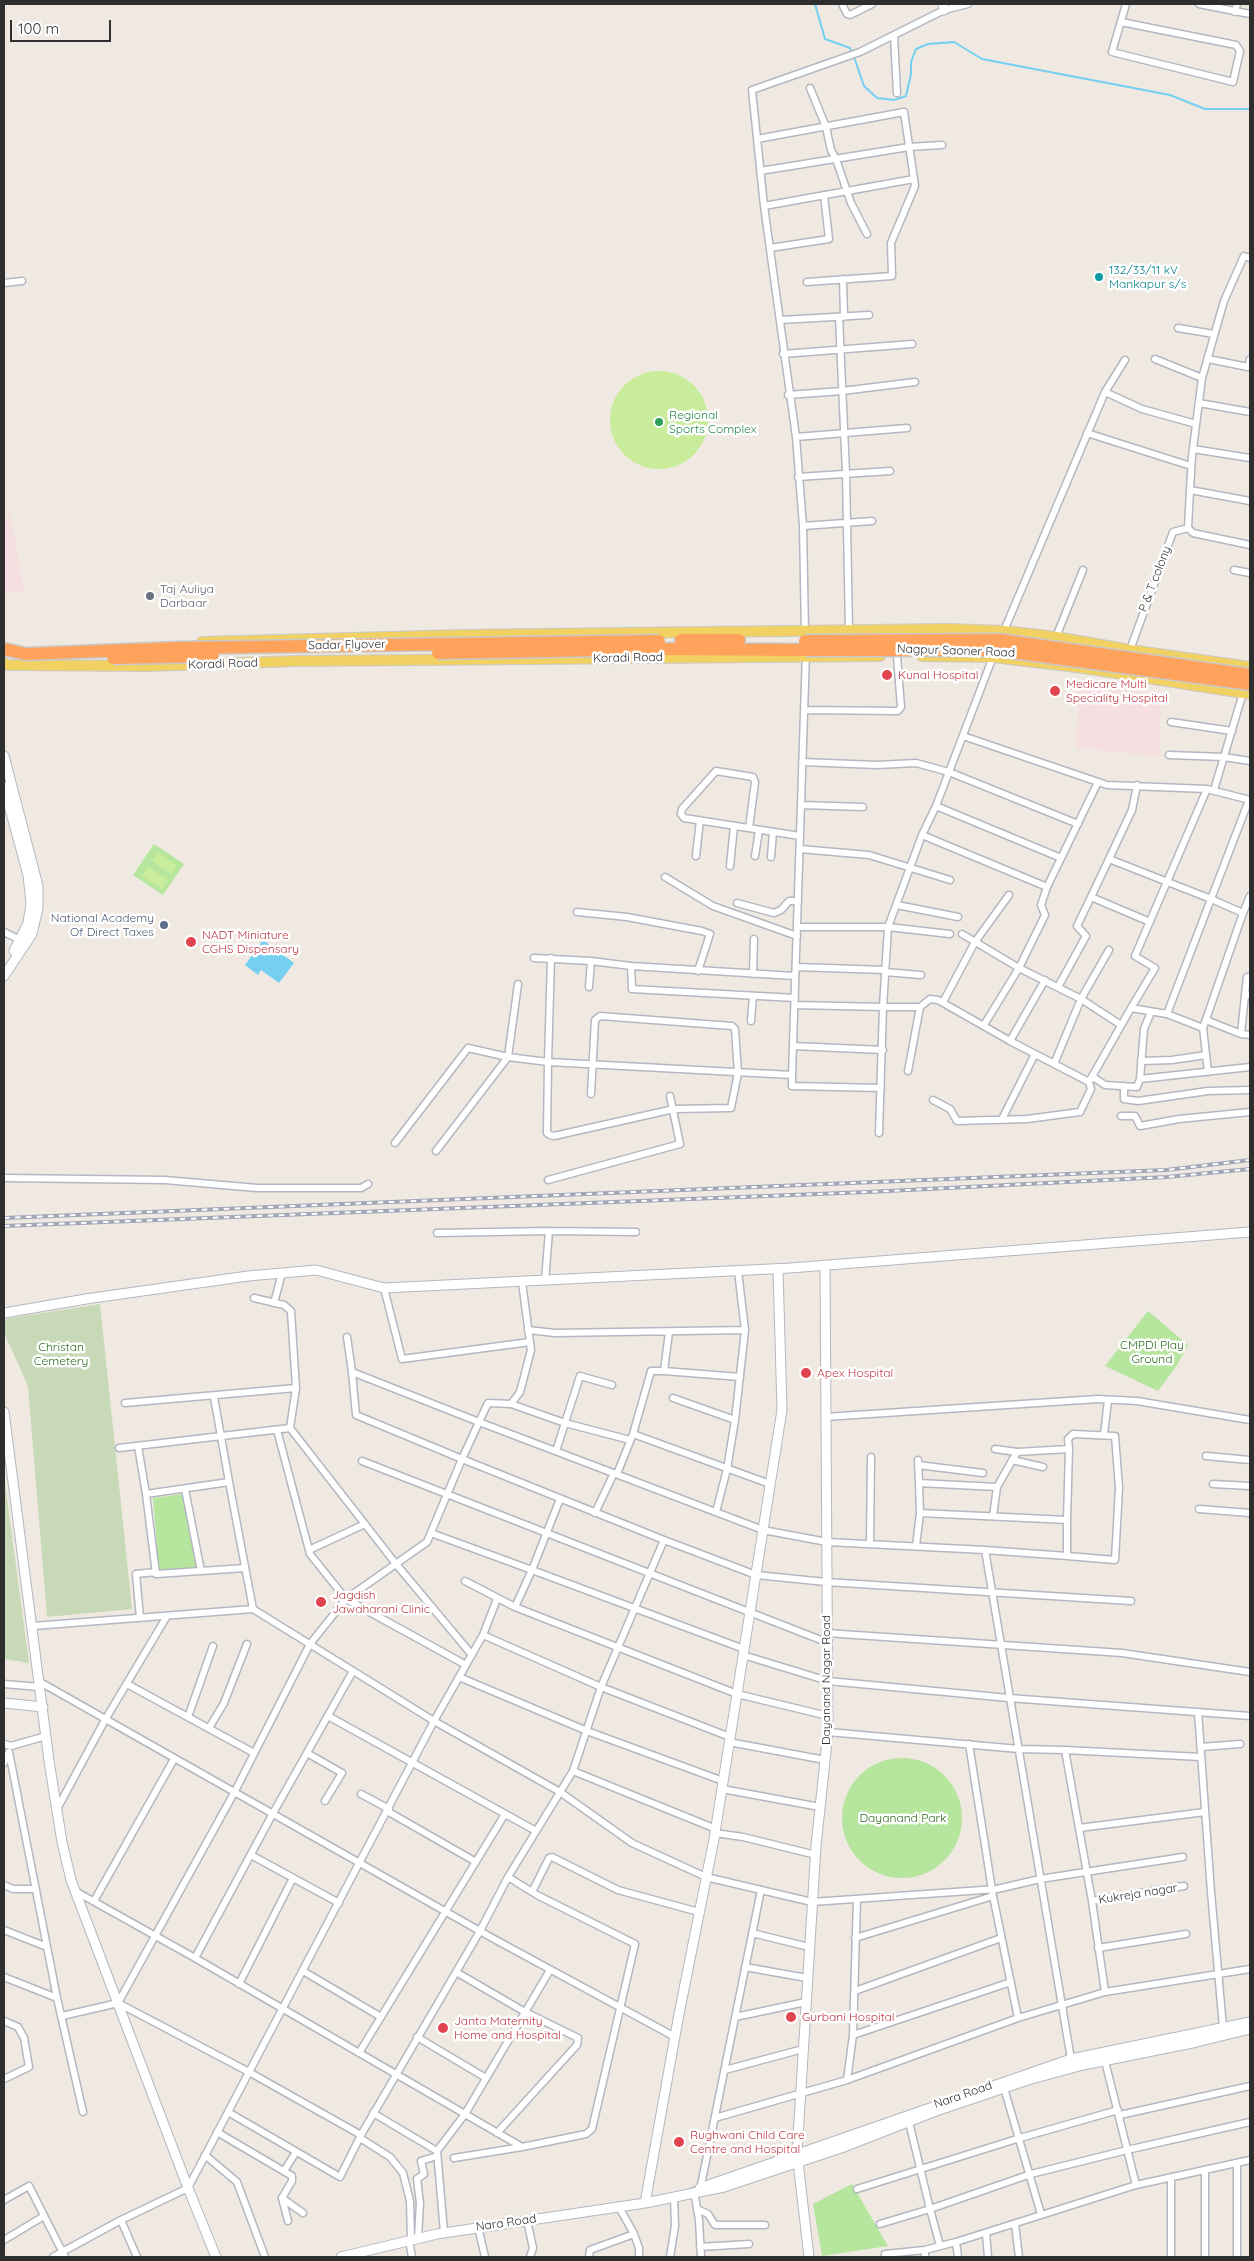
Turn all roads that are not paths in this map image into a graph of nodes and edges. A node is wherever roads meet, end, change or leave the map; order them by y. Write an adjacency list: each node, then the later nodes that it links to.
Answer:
1 (842, 4): 2 (street)
2 (872, 4)
3 (968, 4): 8 (street)
4 (1126, 4): 11 (street)
5 (1199, 4): 7 (street)
6 (1237, 4): 9 (street)
7 (1207, 5): 9 (street)
8 (944, 7): 12 (street)
9 (1235, 12): 10 (street)
10 (1250, 14)
11 (1121, 22): 11 (street)
12 (894, 36): 14 (street); 16 (street)
13 (810, 88): 15 (street)
14 (896, 93)
15 (826, 126): 16 (street); 18 (street); 19 (street)
16 (757, 139): 20 (street)
17 (942, 145): 18 (street)
18 (909, 147): 19 (street); 21 (street)
19 (836, 159): 20 (street); 22 (street)
20 (760, 171): 24 (street)
21 (914, 179): 22 (street); 28 (street)
22 (847, 191): 23 (street); 25 (street)
23 (824, 195): 24 (street); 26 (street)
24 (764, 206): 26 (street)
25 (867, 234)
26 (770, 248): 34 (street)
27 (1250, 258): 36 (street)
28 (843, 279): 30 (street); 33 (street)
29 (22, 281): 31 (street)
30 (807, 282)
31 (4, 283)
32 (869, 315): 33 (street)
33 (842, 317): 34 (street); 38 (street)
34 (780, 320): 39 (street)
35 (1178, 328): 36 (street)
36 (1214, 334): 40 (street)
37 (912, 344): 38 (street)
38 (840, 350): 39 (street); 46 (street)
39 (784, 354): 48 (street)
40 (1208, 359): 41 (street); 44 (street)
41 (1250, 359)
42 (1125, 360): 47 (street)
43 (1155, 360): 44 (street)
44 (1202, 378): 49 (street)
45 (916, 382): 46 (street)
46 (842, 392): 48 (street); 53 (street)
47 (1105, 392): 51 (street); 54 (street)
48 (788, 395): 55 (street)
49 (1199, 403): 50 (street); 51 (street)
50 (1250, 412)
51 (1196, 424): 56 (street)
52 (907, 428): 53 (street)
53 (843, 433): 55 (street); 60 (street)
54 (1088, 433): 58 (street); 73 (street)
55 (796, 437): 61 (street)
56 (1193, 449): 57 (street); 58 (street)
57 (1250, 458)
58 (1191, 466): 62 (street)
59 (890, 470): 60 (street)
60 (846, 473): 61 (street); 65 (street)
61 (798, 477): 66 (street)
62 (1190, 490): 63 (street); 67 (street)
63 (1250, 501)
64 (872, 522): 65 (street)
65 (847, 524): 66 (street); 72 (street)
66 (803, 526): 79 (street)
67 (1188, 528): 68 (street); 81 (street, P & T colony)
68 (1250, 546)
69 (1082, 570): 74 (street)
70 (1234, 570): 71 (street)
71 (1250, 573)
72 (849, 630): 73 (main road); 79 (main road)
73 (1004, 631): 74 (main road); 83 (street)
74 (1056, 636): 81 (main road)
75 (350, 638): 76 (main road, Koradi Road); 77 (main road, Koradi Road); 84 (main road)
76 (4, 643)
77 (690, 644): 78 (highway, Sadar Flyover); 79 (highway, Nagpur Saoner Road); 79 (highway, Nagpur Saoner Road); 79 (main road, Koradi Road); 84 (main road, Koradi Road)
78 (658, 645): 80 (highway, Sadar Flyover, bridge); 85 (highway, Sadar Flyover, bridge)
79 (806, 645): 82 (main road); 88 (highway, Nagpur Saoner Road, bridge); 89 (highway, Nagpur Saoner Road, bridge); 90 (street)
80 (4, 649)
81 (1130, 650): 86 (main road)
82 (897, 656): 83 (main road); 90 (street)
83 (993, 657): 89 (main road); 93 (street)
84 (350, 661): 85 (main road, Koradi Road)
85 (5, 663)
86 (1234, 664): 87 (main road); 89 (main road)
87 (1250, 667)
88 (1250, 675)
89 (1245, 691): 92 (street)
90 (804, 710): 98 (street)
91 (1171, 722): 92 (street)
92 (1232, 731): 96 (street)
93 (963, 736): 99 (street); 101 (street)
94 (1169, 754): 96 (street)
95 (4, 756): 100 (street)
96 (1224, 757): 97 (street); 104 (street)
97 (1250, 761)
98 (802, 762): 99 (street); 106 (street)
99 (949, 772): 107 (street); 110 (street)
100 (7, 779): 130 (street)
101 (1098, 782): 102 (street); 110 (street)
102 (1137, 786): 104 (street); 122 (street)
103 (4, 787): 130 (street)
104 (1210, 789): 105 (street); 127 (street)
105 (1250, 800): 133 (street)
106 (801, 805): 108 (street); 115 (street)
107 (936, 806): 116 (street); 121 (street)
108 (863, 807)
109 (700, 820): 111 (street); 112 (street); 118 (street)
110 (1078, 824): 121 (street)
111 (734, 826): 112 (street); 123 (street)
112 (749, 828): 113 (street)
113 (758, 830): 114 (street); 119 (street)
114 (773, 832): 115 (street); 120 (street)
115 (800, 836): 117 (street)
116 (922, 836): 124 (street); 128 (street)
117 (800, 849): 124 (street); 134 (street)
118 (696, 856)
119 (755, 856)
120 (772, 857)
121 (1061, 858): 128 (street)
122 (1109, 859): 127 (street); 131 (street)
123 (730, 866)
124 (911, 868): 126 (street); 136 (street)
125 (665, 877): 146 (street)
126 (950, 880)
127 (1168, 882): 133 (street); 140 (street)
128 (1048, 887): 157 (street)
129 (1009, 895): 149 (street)
130 (38, 896): 147 (street); 162 (street)
131 (1091, 896): 140 (street); 168 (street)
132 (1250, 896): 138 (street)
133 (1211, 899): 138 (street); 178 (street)
134 (798, 901): 135 (street); 141 (street)
135 (738, 903)
136 (897, 905): 139 (street); 142 (street)
137 (576, 912): 158 (street)
138 (1243, 914): 179 (street)
139 (958, 917)
140 (1150, 922): 176 (street)
141 (797, 927): 142 (street); 146 (street)
142 (888, 927): 144 (street); 159 (street)
143 (4, 932): 147 (street)
144 (950, 934)
145 (962, 934): 149 (street)
146 (797, 936): 156 (street)
147 (20, 940): 154 (street)
148 (754, 940): 160 (street)
149 (975, 942): 157 (street); 173 (street)
150 (1109, 950): 171 (street)
151 (534, 958): 152 (street)
152 (552, 958): 153 (street); 193 (street)
153 (591, 960): 155 (street); 167 (street)
154 (4, 966)
155 (631, 966): 158 (street); 170 (street)
156 (796, 967): 159 (street); 163 (street)
157 (1019, 968): 165 (street); 181 (street)
158 (698, 970): 160 (street)
159 (885, 971): 161 (street); 174 (street)
160 (753, 974): 163 (street)
161 (922, 975)
162 (4, 976)
163 (796, 976): 172 (street)
164 (1250, 976): 169 (street)
165 (1045, 980): 168 (street); 186 (street)
166 (518, 984): 191 (street)
167 (589, 987)
168 (1058, 987): 171 (street)
169 (1247, 995): 184 (street)
170 (753, 996): 172 (street); 180 (street)
171 (1081, 999): 182 (street); 195 (street)
172 (795, 1002): 174 (street); 187 (street)
173 (943, 1002): 175 (street); 181 (street)
174 (883, 1007): 175 (street); 188 (street)
175 (920, 1007): 197 (street)
176 (1131, 1008): 177 (street); 182 (street)
177 (1151, 1012): 178 (street); 192 (street)
178 (1167, 1014): 183 (street)
179 (1206, 1020): 183 (street); 184 (street)
180 (751, 1021)
181 (984, 1025): 186 (street)
182 (1121, 1025): 201 (street)
183 (1203, 1028): 190 (street)
184 (1242, 1034): 185 (street)
185 (1250, 1035)
186 (1010, 1041): 189 (street)
187 (793, 1046): 188 (street); 200 (street)
188 (883, 1050): 204 (street)
189 (1035, 1054): 195 (street); 212 (street)
190 (1206, 1055): 192 (street); 198 (street)
191 (508, 1057): 193 (street); 214 (street); 215 (street)
192 (1141, 1060): 202 (street)
193 (548, 1062): 194 (street); 209 (street)
194 (593, 1063): 199 (street); 199 (street); 206 (street)
195 (1054, 1064): 201 (street)
196 (1250, 1067): 198 (street)
197 (908, 1072)
198 (1208, 1072): 202 (street)
199 (738, 1073): 200 (street); 209 (street)
200 (792, 1075): 204 (street)
201 (1091, 1079): 203 (street); 212 (street)
202 (1140, 1079): 203 (street)
203 (1124, 1086): 205 (street)
204 (881, 1088): 213 (street)
205 (1250, 1090)
206 (591, 1094)
207 (670, 1096): 209 (street)
208 (933, 1100): 212 (street)
209 (674, 1110): 217 (street)
210 (1250, 1112): 211 (street)
211 (1121, 1116)
212 (1002, 1120)
213 (880, 1133)
214 (395, 1143)
215 (436, 1151)
216 (4, 1178): 218 (street)
217 (548, 1180)
218 (368, 1184)
219 (549, 1231): 220 (street); 222 (street); 227 (street)
220 (636, 1232)
221 (1250, 1232): 223 (street)
222 (437, 1233)
223 (825, 1265): 224 (street); 249 (street, Dayanand Nagar Road)
224 (778, 1269): 225 (street); 278 (street)
225 (738, 1271): 227 (street); 234 (street)
226 (282, 1273): 229 (street); 231 (street); 232 (street)
227 (545, 1280): 228 (street)
228 (522, 1282): 229 (street); 233 (street)
229 (384, 1288): 237 (street)
230 (254, 1298): 231 (street)
231 (274, 1303): 242 (street)
232 (4, 1314)
233 (528, 1330): 235 (street); 237 (street)
234 (745, 1330): 235 (street); 240 (street)
235 (669, 1332): 238 (street)
236 (347, 1337): 239 (street)
237 (530, 1342): 247 (street)
238 (664, 1371): 240 (street); 259 (street)
239 (352, 1372): 252 (street); 268 (street)
240 (740, 1377): 250 (street)
241 (612, 1385): 253 (street)
242 (296, 1388): 243 (street); 255 (street)
243 (214, 1397): 246 (street); 258 (street)
244 (673, 1398): 250 (street)
245 (1108, 1400): 249 (street); 251 (street); 256 (street)
246 (125, 1403)
247 (511, 1404): 252 (street); 253 (street)
248 (4, 1412): 254 (street)
249 (825, 1417): 298 (street, Dayanand Nagar Road)
250 (735, 1420): 273 (street)
251 (1250, 1420)
252 (479, 1422): 264 (street); 268 (street)
253 (565, 1423): 259 (street); 264 (street)
254 (5, 1426): 323 (street)
255 (290, 1428): 257 (street); 293 (street)
256 (1105, 1429): 263 (street); 303 (street)
257 (277, 1430): 258 (street); 301 (street)
258 (221, 1437): 260 (street); 276 (street)
259 (632, 1437): 273 (street); 275 (street)
260 (138, 1446): 261 (street); 283 (street)
261 (119, 1448)
262 (995, 1449): 265 (street)
263 (1069, 1449): 265 (street); 292 (street)
264 (556, 1451): 275 (street)
265 (1017, 1452): 269 (street)
266 (1206, 1456): 270 (street)
267 (871, 1457): 299 (street)
268 (462, 1460): 284 (street); 285 (street)
269 (1012, 1460): 272 (street); 281 (street)
270 (1250, 1460)
271 (362, 1461): 284 (street)
272 (1043, 1467)
273 (727, 1469): 278 (street); 287 (street)
274 (983, 1473): 277 (street)
275 (615, 1474): 287 (street); 288 (street)
276 (229, 1482): 282 (street); 305 (street)
277 (919, 1483): 281 (street); 289 (street)
278 (770, 1484): 294 (street)
279 (1213, 1484): 280 (street)
280 (1250, 1486)
281 (997, 1487): 291 (street)
282 (185, 1489): 283 (street); 307 (street)
283 (146, 1494): 308 (street)
284 (447, 1495): 295 (street); 296 (street)
285 (560, 1499): 288 (street); 296 (street)
286 (1198, 1509): 290 (street)
287 (716, 1512): 294 (street)
288 (595, 1513): 297 (street)
289 (920, 1513): 291 (street); 300 (street)
290 (1250, 1513)
291 (993, 1516): 292 (street)
292 (1067, 1520): 303 (street)
293 (365, 1524): 301 (street); 304 (street)
294 (763, 1530): 298 (street); 310 (street)
295 (431, 1533): 304 (street); 306 (street)
296 (546, 1534): 306 (street); 309 (street)
297 (664, 1540): 309 (street); 310 (street)
298 (826, 1541): 299 (street); 312 (street, Dayanand Nagar Road)
299 (870, 1544): 300 (street)
300 (916, 1546): 302 (street)
301 (309, 1550): 315 (street)
302 (985, 1550): 303 (street); 313 (street)
303 (1067, 1556)
304 (396, 1564): 315 (street); 332 (street)
305 (245, 1568): 307 (street); 318 (street)
306 (532, 1570): 317 (street); 319 (street)
307 (201, 1571): 308 (street)
308 (156, 1572): 322 (street)
309 (650, 1574): 319 (street); 320 (street)
310 (756, 1575): 312 (street); 320 (street)
311 (465, 1581): 314 (street)
312 (826, 1582): 313 (street); 325 (street, Dayanand Nagar Road)
313 (992, 1592): 316 (street); 328 (street)
314 (497, 1599): 317 (street); 324 (street)
315 (346, 1600): 327 (street); 333 (street)
316 (1131, 1601)
317 (515, 1607): 330 (street)
318 (253, 1609): 321 (street); 327 (street)
319 (635, 1609): 330 (street); 331 (street)
320 (749, 1611): 325 (street); 331 (street)
321 (166, 1616): 322 (street); 339 (street)
322 (140, 1618): 323 (street)
323 (33, 1626): 340 (street)
324 (484, 1635): 332 (street); 341 (street)
325 (826, 1637): 328 (street); 337 (street, Dayanand Nagar Road)
326 (247, 1644): 353 (street)
327 (310, 1644): 334 (street); 365 (street)
328 (1001, 1645): 335 (street); 343 (street)
329 (213, 1646): 350 (street)
330 (619, 1646): 341 (street); 342 (street)
331 (744, 1652): 337 (street); 342 (street)
332 (472, 1655): 333 (street)
333 (466, 1665): 336 (street)
334 (353, 1671): 347 (street); 352 (street)
335 (1250, 1672)
336 (459, 1677): 352 (street); 354 (street)
337 (828, 1681): 343 (street); 348 (street, Dayanand Nagar Road)
338 (4, 1684): 340 (street)
339 (127, 1684): 350 (street); 351 (street)
340 (40, 1685): 345 (street); 351 (street)
341 (602, 1687): 354 (street); 357 (street)
342 (737, 1694): 348 (street); 357 (street)
343 (1009, 1698): 346 (street); 363 (street)
344 (4, 1702): 345 (street)
345 (42, 1707): 356 (street)
346 (1198, 1712): 349 (street); 361 (street)
347 (328, 1716): 366 (street); 371 (street)
348 (828, 1716): 355 (street, Dayanand Nagar Road)
349 (1250, 1716)
350 (188, 1717): 353 (street)
351 (106, 1720): 368 (street); 379 (street)
352 (434, 1721): 371 (street); 374 (street)
353 (209, 1728): 365 (street)
354 (587, 1731): 372 (street); 373 (street)
355 (828, 1732): 359 (street); 369 (street, Dayanand Nagar Road)
356 (46, 1736): 362 (street); 379 (street)
357 (730, 1739): 369 (street); 373 (street)
358 (4, 1744): 362 (street)
359 (969, 1744): 363 (street); 403 (street)
360 (1240, 1744): 361 (street)
361 (1201, 1747): 367 (street)
362 (10, 1749): 370 (street); 399 (street)
363 (1019, 1749): 364 (street); 396 (street)
364 (1064, 1750): 367 (street); 384 (street)
365 (254, 1753): 375 (street)
366 (307, 1753): 377 (street); 383 (street)
367 (1201, 1757): 381 (street)
368 (174, 1759): 375 (street); 405 (street)
369 (825, 1760): 378 (street, Dayanand Nagar Road)
370 (4, 1763)
371 (412, 1764): 380 (street); 382 (street)
372 (573, 1770): 374 (street); 386 (street)
373 (722, 1785): 378 (street); 386 (street)
374 (560, 1792): 385 (street); 394 (street)
375 (234, 1793): 383 (street); 415 (street)
376 (361, 1794): 380 (street)
377 (326, 1801)
378 (820, 1807): 388 (street, Dayanand Nagar Road)
379 (56, 1809): 401 (street)
380 (388, 1810): 390 (street); 391 (street)
381 (1205, 1812): 384 (street); 427 (street)
382 (505, 1814): 385 (street); 390 (street)
383 (272, 1815): 387 (street); 391 (street)
384 (1078, 1828): 392 (street)
385 (536, 1831): 393 (street)
386 (715, 1831): 388 (street); 394 (street)
387 (250, 1855): 395 (street); 421 (street)
388 (816, 1855): 407 (street, Dayanand Nagar Road)
389 (1183, 1857): 392 (street)
390 (476, 1862): 410 (street)
391 (360, 1864): 408 (street); 410 (street)
392 (1086, 1872): 396 (street); 406 (street)
393 (508, 1877): 402 (street); 412 (street)
394 (706, 1877): 400 (street); 409 (street)
395 (293, 1878): 408 (street); 431 (street)
396 (1040, 1879): 403 (street); 437 (street)
397 (4, 1885): 399 (street)
398 (1184, 1886): 406 (street, Kukreja nagar)
399 (36, 1889): 418 (street)
400 (761, 1890): 407 (street); 413 (street)
401 (75, 1892): 405 (street); 436 (street)
402 (532, 1892): 409 (street); 438 (street)
403 (992, 1893): 404 (street); 416 (street); 417 (street)
404 (857, 1899): 407 (street); 416 (street)
405 (94, 1901): 415 (street)
406 (1092, 1901): 420 (street)
407 (812, 1902): 419 (street, Dayanand Nagar Road)
408 (340, 1903): 425 (street)
409 (699, 1912): 451 (street)
410 (446, 1913): 412 (street); 442 (street)
411 (4, 1930): 418 (street)
412 (480, 1931): 424 (street); 426 (street)
413 (752, 1933): 419 (street); 422 (street)
414 (1186, 1934): 420 (street)
415 (155, 1935): 421 (street); 436 (street)
416 (855, 1938): 432 (street)
417 (1001, 1938): 430 (street); 432 (street)
418 (47, 1947): 434 (street)
419 (810, 1947): 429 (street, Dayanand Nagar Road)
420 (1098, 1948): 433 (street)
421 (195, 1958): 431 (street)
422 (745, 1967): 429 (street); 443 (street)
423 (1250, 1969): 427 (street)
424 (550, 1970): 438 (street); 440 (street)
425 (303, 1971): 439 (street); 442 (street)
426 (456, 1972): 440 (street); 450 (street)
427 (1218, 1973): 433 (street); 447 (street)
428 (4, 1977): 434 (street)
429 (807, 1978): 435 (street, Dayanand Nagar Road)
430 (1012, 1982): 444 (street); 449 (street)
431 (239, 1984): 439 (street)
432 (855, 1991): 449 (street)
433 (1105, 1992): 437 (street)
434 (57, 1998): 441 (street)
435 (806, 2002): 443 (street); 452 (street, Dayanand Nagar Road)
436 (118, 2003): 441 (street); 457 (street); 492 (street)
437 (1063, 2004): 444 (street); 454 (street)
438 (620, 2008): 451 (street); 477 (street)
439 (282, 2010): 453 (street); 457 (street)
440 (525, 2012): 459 (street); 474 (street)
441 (62, 2016): 465 (street)
442 (382, 2017): 453 (street)
443 (735, 2017): 456 (street)
444 (1018, 2018): 461 (street)
445 (4, 2021): 460 (street)
446 (1250, 2022): 447 (street, Nara Road)
447 (1223, 2027): 454 (street, Nara Road)
448 (1250, 2029): 455 (street)
449 (853, 2035): 461 (street)
450 (417, 2037): 458 (street); 459 (street)
451 (674, 2037): 498 (street)
452 (803, 2049): 456 (street); 464 (street, Dayanand Nagar Road)
453 (359, 2053): 458 (street)
454 (1071, 2059): 471 (street, Nara Road)
455 (1105, 2061): 463 (street); 468 (street)
456 (724, 2070): 470 (street)
457 (249, 2072): 466 (street); 475 (street)
458 (396, 2074): 467 (street); 469 (street)
459 (486, 2078): 469 (street)
460 (4, 2079)
461 (847, 2080): 464 (street)
462 (1250, 2086): 468 (street)
463 (1004, 2088): 471 (street); 476 (street)
464 (799, 2095): 470 (street); 483 (street, Dayanand Nagar Road)
465 (84, 2112)
466 (228, 2112): 473 (street); 479 (street)
467 (373, 2113): 475 (street); 480 (street)
468 (1119, 2113): 476 (street); 478 (street)
469 (465, 2114): 474 (street); 480 (street)
470 (715, 2118): 494 (street)
471 (908, 2118): 483 (street, Nara Road); 486 (street)
472 (1250, 2122): 478 (street)
473 (217, 2132): 481 (street); 488 (street)
474 (497, 2133): 477 (street)
475 (360, 2137): 479 (street); 515 (street)
476 (1020, 2138): 486 (street); 489 (street)
477 (522, 2147): 482 (street)
478 (1127, 2150): 489 (street); 491 (street)
479 (296, 2152): 488 (street)
480 (437, 2153): 512 (street); 515 (street)
481 (205, 2155): 492 (street); 526 (street)
482 (454, 2158)
483 (798, 2158): 494 (street, Nara Road); 535 (street, Dayanand Nagar Road)
484 (1250, 2160): 485 (street)
485 (1237, 2163): 487 (street); 544 (street)
486 (922, 2169): 493 (street); 501 (street)
487 (1205, 2170): 490 (street); 543 (street)
488 (284, 2171): 496 (street)
489 (1031, 2174): 501 (street); 503 (street)
490 (1171, 2177): 491 (street); 542 (street)
491 (1136, 2185): 503 (street)
492 (188, 2188): 505 (street); 525 (street)
493 (857, 2189)
494 (697, 2191): 495 (street, Nara Road); 500 (street)
495 (678, 2196): 498 (street, Nara Road); 533 (street)
496 (282, 2198): 502 (street); 507 (street)
497 (4, 2200): 504 (street)
498 (645, 2203): 499 (street, Nara Road)
499 (619, 2206): 506 (street, Nara Road); 513 (street)
500 (697, 2209): 510 (street); 520 (street)
501 (930, 2209): 508 (street); 519 (street)
502 (303, 2213)
503 (1041, 2214): 509 (street)
504 (44, 2216): 516 (street); 522 (street)
505 (121, 2220): 522 (street); 524 (street)
506 (527, 2220): 511 (street, Nara Road); 530 (street)
507 (288, 2221)
508 (880, 2224)
509 (1015, 2224): 514 (street); 541 (street)
510 (765, 2225)
511 (478, 2227): 512 (street, Nara Road); 529 (street)
512 (444, 2232): 515 (street, Nara Road)
513 (634, 2234): 531 (street); 532 (street)
514 (986, 2234): 517 (street); 540 (street)
515 (413, 2239): 527 (street, Nara Road); 528 (street)
516 (4, 2240)
517 (956, 2242): 519 (street); 539 (street)
518 (749, 2244): 520 (street)
519 (940, 2246): 521 (street)
520 (700, 2247): 534 (street)
521 (925, 2250): 537 (street); 538 (street)
522 (64, 2255): 523 (street)
523 (53, 2257)
524 (137, 2257)
525 (216, 2257)
526 (265, 2257)
527 (341, 2257)
528 (412, 2257)
529 (485, 2257)
530 (530, 2257)
531 (589, 2257)
532 (639, 2257)
533 (670, 2257)
534 (701, 2257)
535 (809, 2257)
536 (881, 2257): 537 (street)
537 (885, 2257)
538 (926, 2257)
539 (958, 2257)
540 (988, 2257)
541 (1019, 2257)
542 (1171, 2257)
543 (1205, 2257)
544 (1237, 2257)

